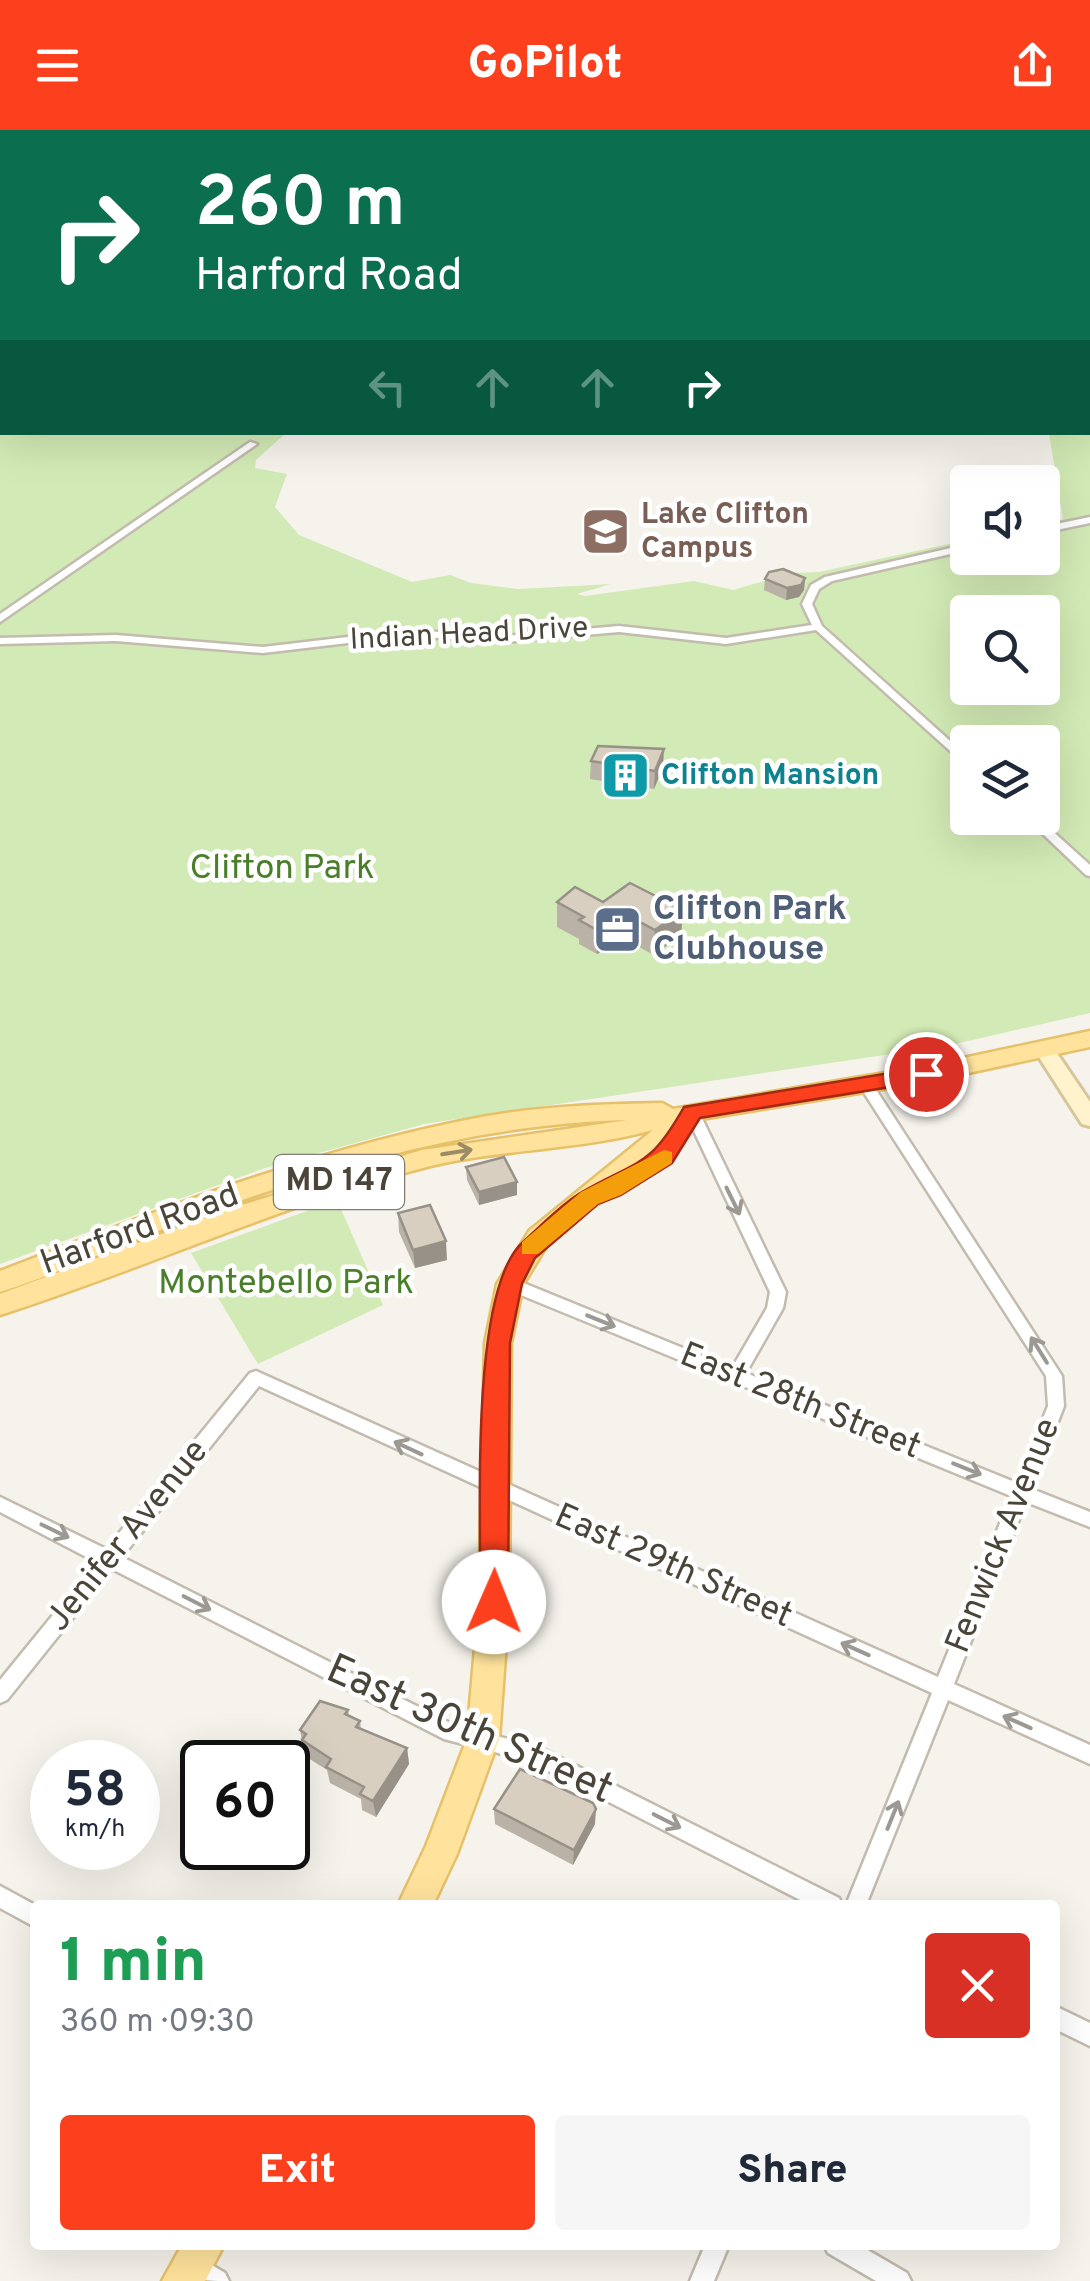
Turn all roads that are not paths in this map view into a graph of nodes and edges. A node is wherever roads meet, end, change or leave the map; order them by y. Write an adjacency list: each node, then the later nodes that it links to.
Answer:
1 (253, 444): 5 (street)
2 (1090, 520): 3 (street)
3 (1060, 526)
4 (950, 551): 6 (street)
5 (0, 619)
6 (818, 627): 7 (street, Indian Head Drive); 8 (street)
7 (0, 641)
8 (950, 748)
9 (1050, 835): 10 (street)
10 (1090, 872)
11 (1090, 1039): 12 (main road, Harford Road / MD 147)
12 (1045, 1051): 13 (main road, Harford Road / MD 147); 15 (street)
13 (866, 1084): 14 (main road, Harford Road / MD 147); 25 (street, Fenwick Avenue, one-way to 13)
14 (692, 1112): 16 (main road, Harford Road / MD 147); 17 (main road); 18 (main road); 22 (street, one-way to 22)
15 (1090, 1119)
16 (615, 1122): 17 (main road); 19 (main road, Harford Road / MD 147); 21 (main road, Harford Road / MD 147, one-way to 16)
17 (618, 1170): 18 (main road)
18 (590, 1198): 20 (main road)
19 (0, 1282)
20 (510, 1284): 22 (street, East 28th Street, one-way to 22); 24 (main road)
21 (0, 1306)
22 (736, 1376): 25 (street, East 28th Street, one-way to 25)
23 (256, 1378): 24 (street, East 29th Street, one-way to 23); 28 (street, Jenifer Avenue)
24 (496, 1488): 29 (street, East 29th Street, one-way to 24); 31 (main road)
25 (1022, 1492): 27 (street, East 28th Street); 29 (street, Fenwick Avenue)
26 (0, 1504): 28 (street, East 30th Street, one-way to 28)
27 (1090, 1520)
28 (110, 1558): 30 (street, Jenifer Avenue); 31 (street, East 30th Street, one-way to 31)
29 (944, 1688): 32 (street, East 29th Street, one-way to 29); 36 (street, Fenwick Avenue, one-way to 29)
30 (0, 1694)
31 (482, 1739): 34 (main road); 35 (street, East 30th Street, one-way to 35)
32 (1090, 1755)
33 (0, 1896): 37 (street)
34 (417, 1900)
35 (822, 1900)
36 (858, 1900)
37 (30, 1914)
38 (1060, 2020): 39 (street)
39 (1090, 2035)
40 (715, 2250): 42 (street)
41 (845, 2250): 43 (street)
42 (702, 2281)
43 (899, 2281)

